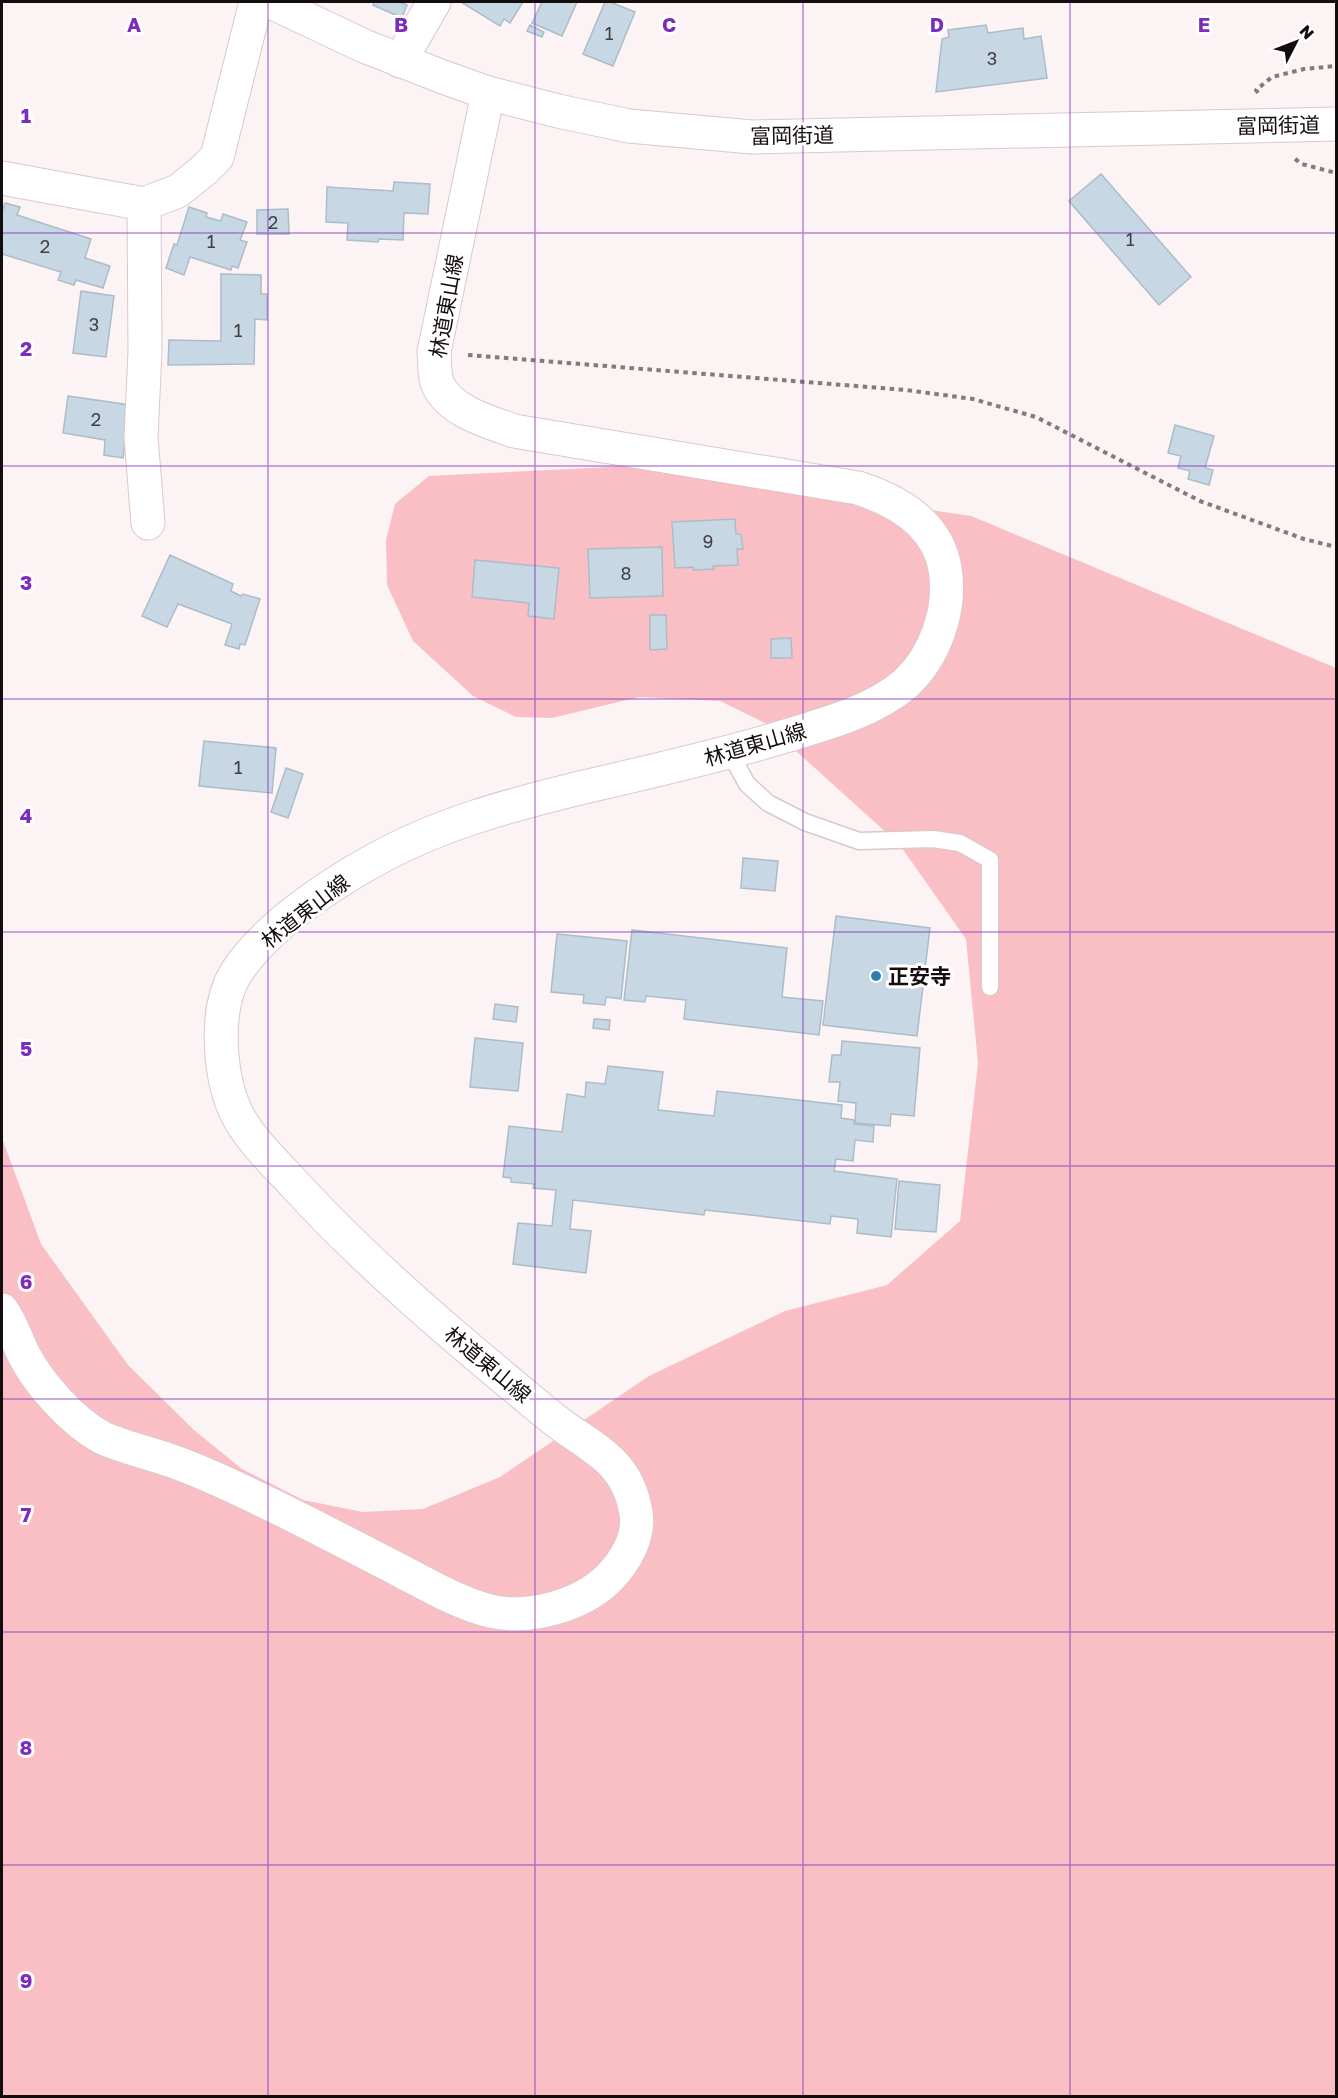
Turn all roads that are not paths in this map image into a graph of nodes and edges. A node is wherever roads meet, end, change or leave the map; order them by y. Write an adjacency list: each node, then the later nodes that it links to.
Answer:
1 (256, 2): 8 (street)
2 (271, 2): 4 (street, 富岡街道)
3 (434, 2): 4 (street)
4 (400, 61): 5 (street, 富岡街道)
5 (488, 93): 6 (street, 富岡街道); 10 (street, 林道東山線)
6 (1336, 124)
7 (2, 178): 8 (street)
8 (144, 204): 9 (street)
9 (148, 523)
10 (730, 753): 11 (lane); 12 (street, 林道東山線)
11 (990, 987)
12 (2, 1310)

